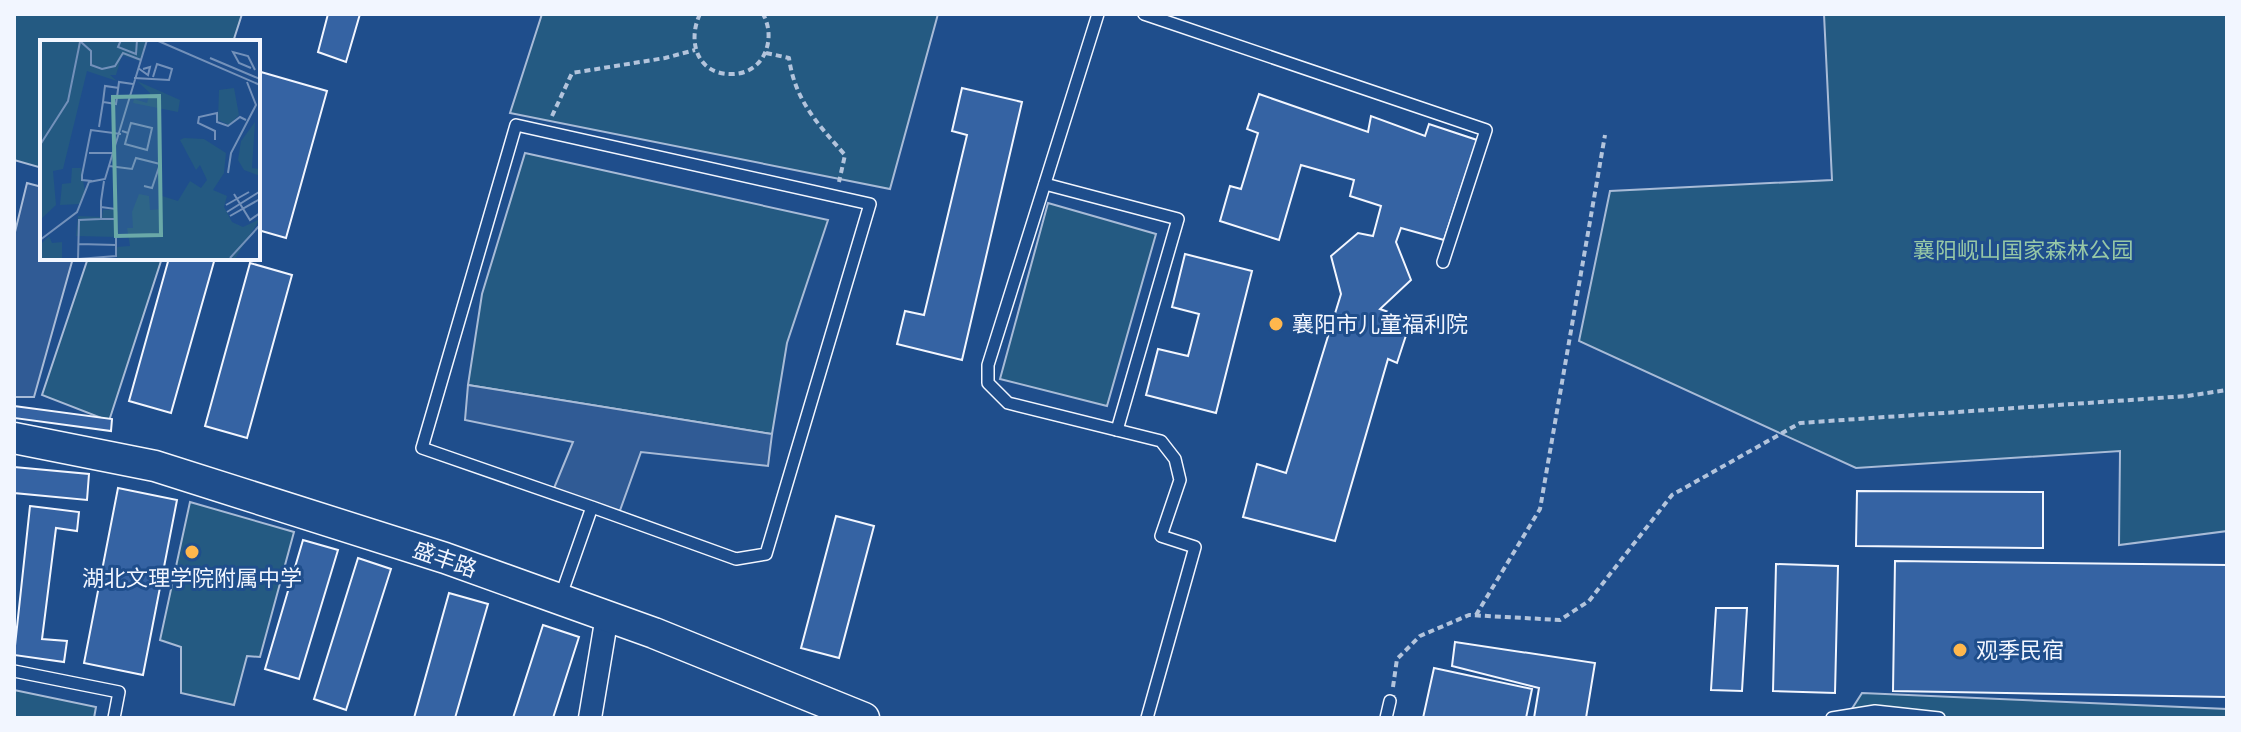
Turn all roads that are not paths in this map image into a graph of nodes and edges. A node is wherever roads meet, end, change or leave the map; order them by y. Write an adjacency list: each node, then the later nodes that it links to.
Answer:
1 (1098, 14): 3 (lane)
2 (1144, 14): 4 (lane)
3 (1045, 184): 5 (lane); 5 (lane)
4 (1443, 262)
5 (1117, 430): 15 (lane)
6 (14, 438): 8 (street, 盛丰路)
7 (592, 507): 7 (lane); 8 (lane)
8 (560, 599): 9 (street, 盛丰路)
9 (607, 616): 13 (street); 14 (street, 盛丰路)
10 (14, 671): 12 (lane)
11 (1390, 701): 16 (lane)
12 (114, 718)
13 (590, 718)
14 (864, 718)
15 (1147, 718)
16 (1386, 718)
17 (1832, 718): 18 (lane)
18 (1939, 718)

